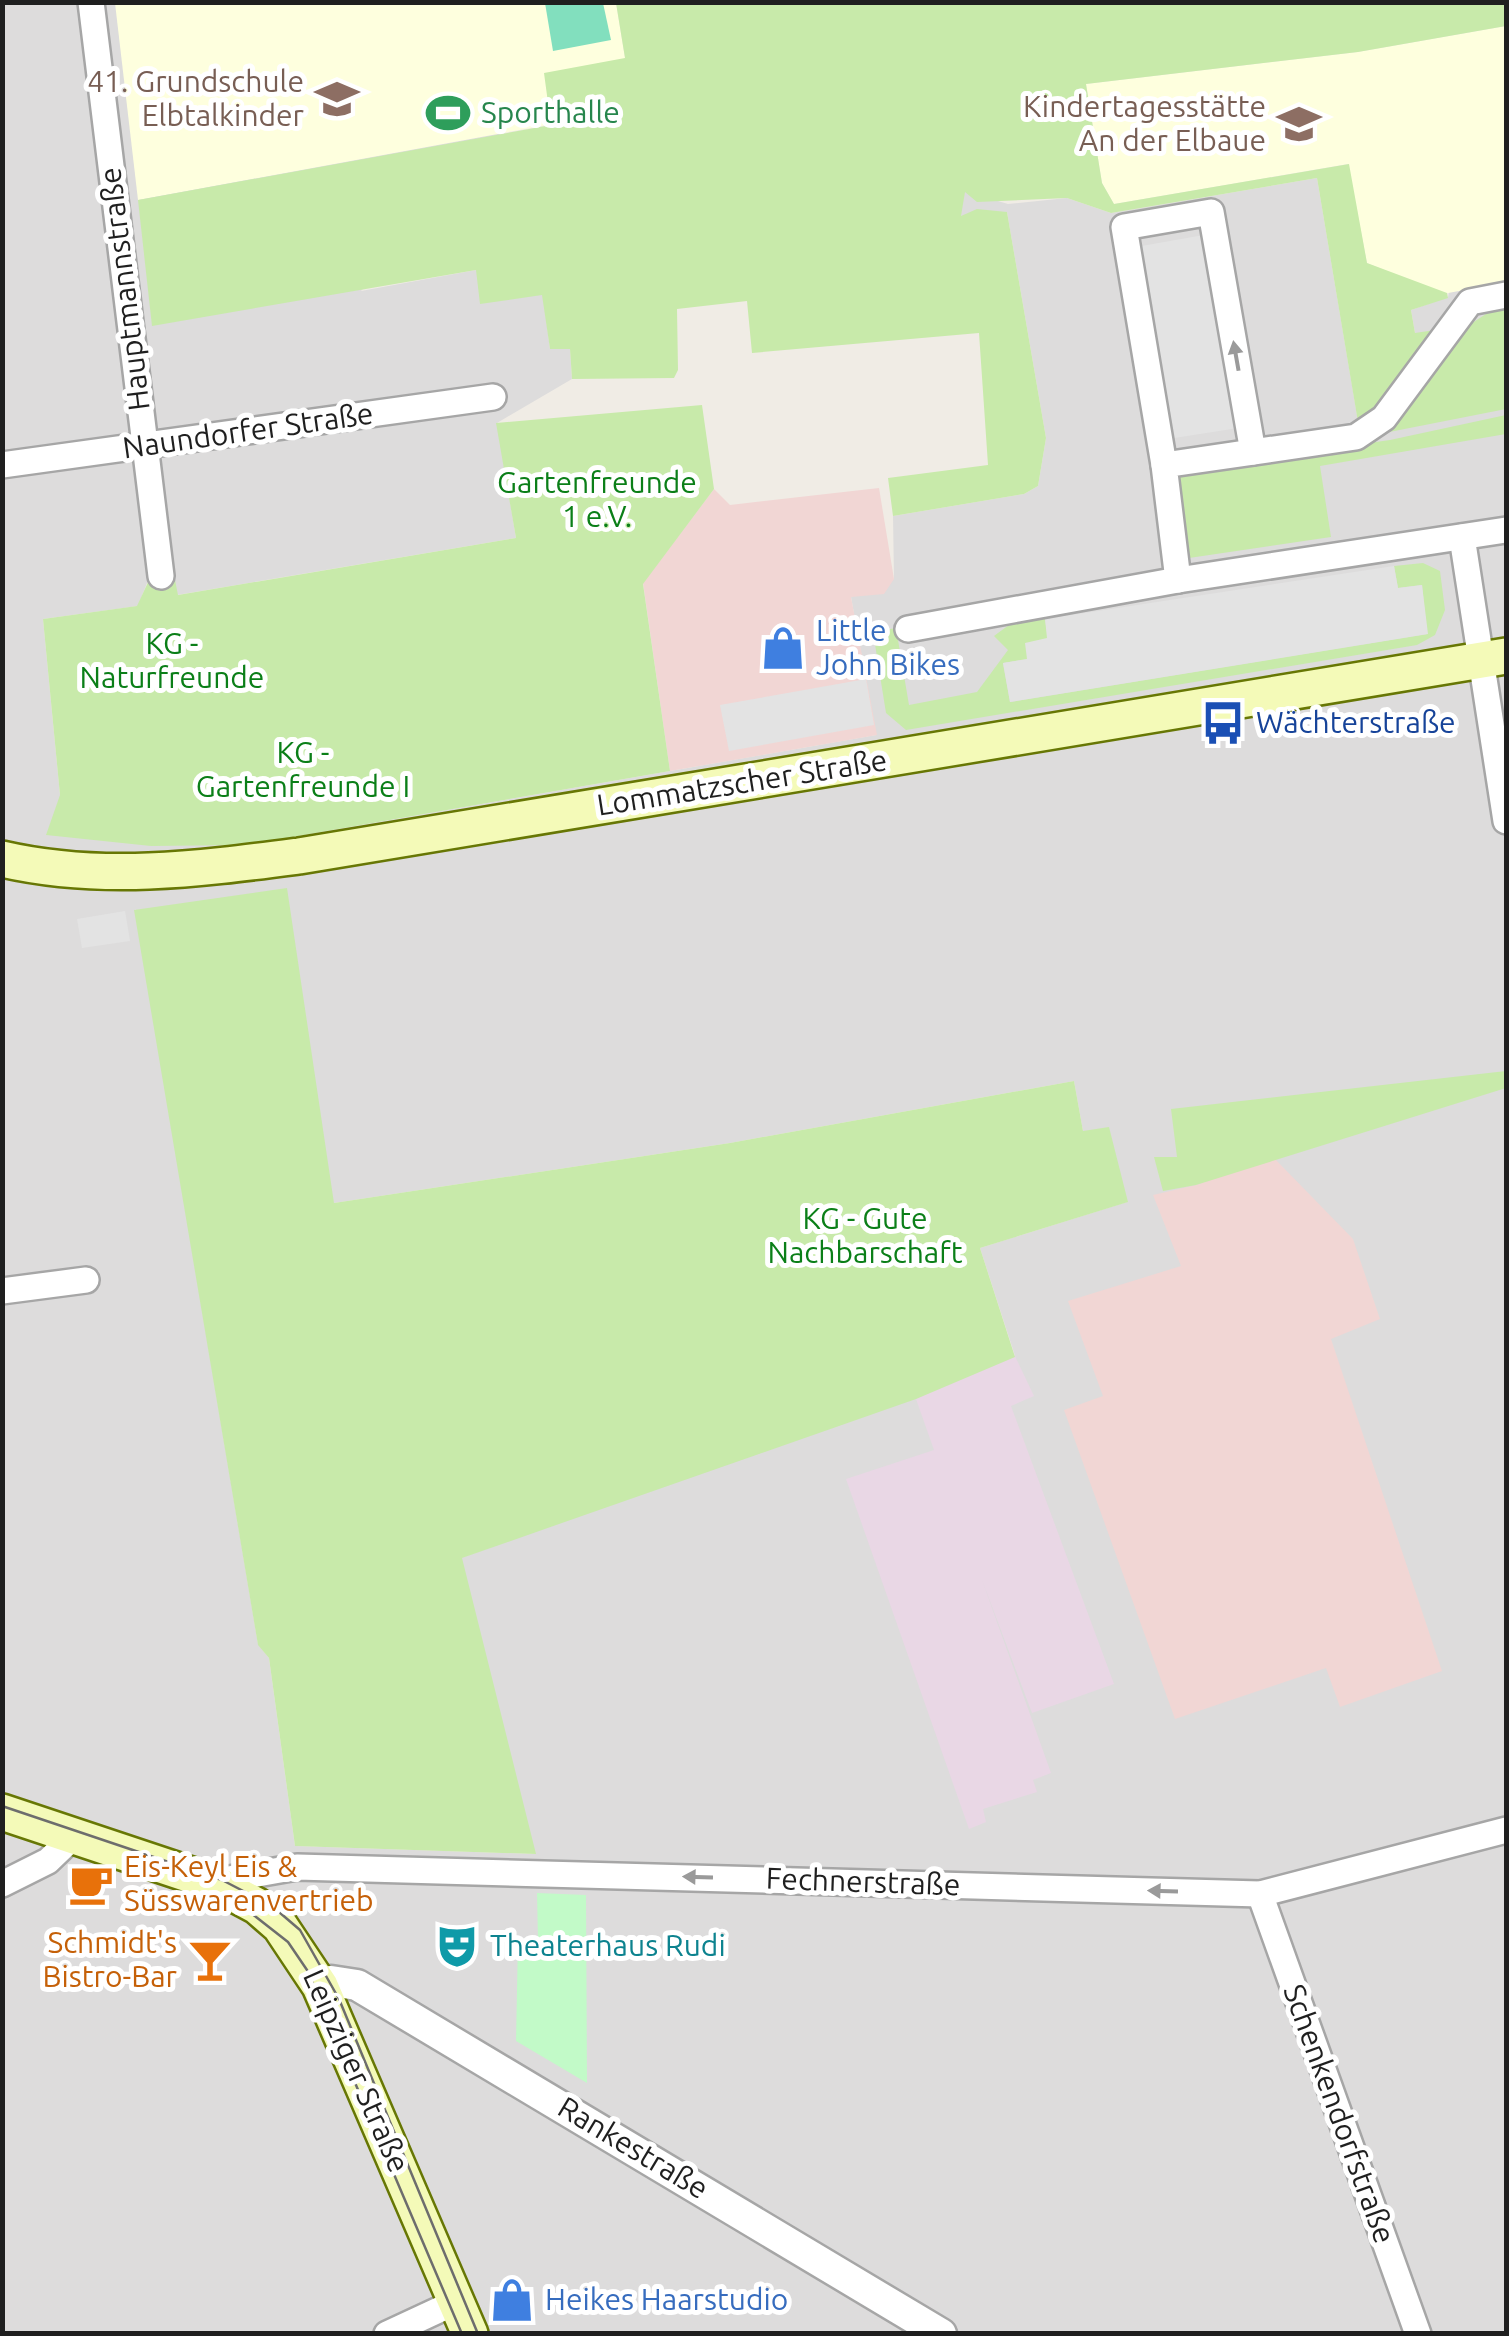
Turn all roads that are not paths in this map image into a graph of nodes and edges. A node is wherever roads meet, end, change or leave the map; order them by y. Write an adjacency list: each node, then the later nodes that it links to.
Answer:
1 (90, 2): 4 (street, Hauptmannstraße)
2 (1506, 295): 5 (street)
3 (493, 396): 4 (street, Naundorfer Straße)
4 (144, 446): 6 (street, Naundorfer Straße); 10 (street, Hauptmannstraße)
5 (1253, 452): 7 (street); 7 (street, one-way to 7)
6 (2, 465)
7 (1164, 465): 11 (street)
8 (1506, 530): 9 (street)
9 (1462, 538): 11 (street); 13 (street)
10 (160, 576)
11 (1178, 580): 12 (street)
12 (908, 630)
13 (1493, 658): 14 (street); 15 (main road, Lommatzscher Straße)
14 (1506, 821)
15 (2, 860)
16 (86, 1280): 17 (street)
17 (2, 1291)
18 (2, 1812): 20 (main road, Leipziger Straße)
19 (1506, 1830): 23 (street, Fechnerstraße)
20 (74, 1836): 21 (main road, Leipziger Straße); 22 (street)
21 (212, 1882): 23 (street, Fechnerstraße, one-way to 21); 24 (main road, Leipziger Straße)
22 (2, 1884)
23 (1260, 1894): 28 (street, Schenkendorfstraße)
24 (320, 1986): 25 (main road, Leipziger Straße); 27 (street, Rankestraße)
25 (464, 2317): 26 (street)
26 (387, 2334)
27 (941, 2334)
28 (1418, 2334)

